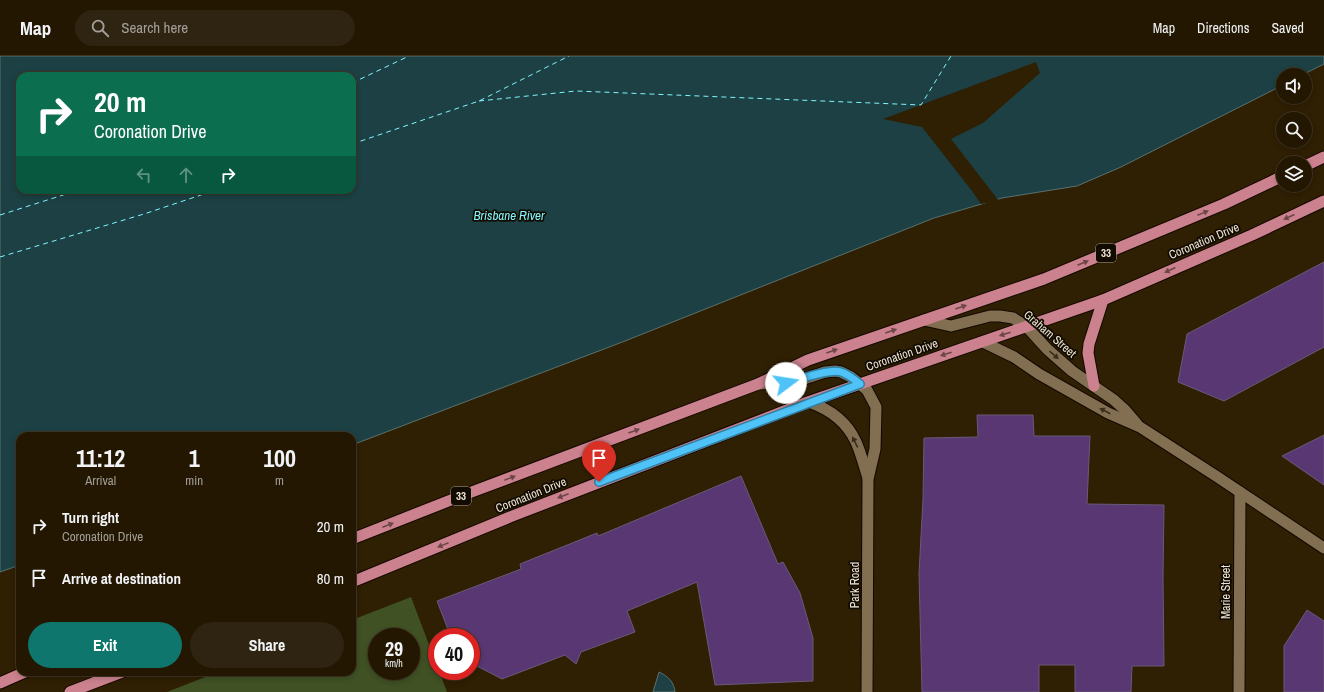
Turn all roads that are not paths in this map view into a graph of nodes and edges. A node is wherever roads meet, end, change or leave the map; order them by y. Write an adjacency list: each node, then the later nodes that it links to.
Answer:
1 (1324, 157): 2 (highway)
2 (1312, 163)
3 (1276, 179): 6 (highway, Coronation Drive / 33, one-way to 3)
4 (1324, 201): 5 (highway, Coronation Drive, one-way to 5)
5 (1103, 300): 7 (highway, Coronation Drive); 11 (highway)
6 (924, 320): 7 (street, Graham Street); 9 (highway, Coronation Drive / 33, one-way to 6)
7 (1027, 327): 8 (highway, Coronation Drive, one-way to 8); 11 (street, Graham Street, one-way to 11)
8 (983, 342): 10 (highway, Coronation Drive, one-way to 10); 13 (street, Graham Street, one-way to 8)
9 (758, 384): 10 (street, Park Road); 16 (highway, Coronation Drive / 33, one-way to 9)
10 (860, 384): 12 (highway, Coronation Drive); 14 (street, Park Road)
11 (1094, 386): 13 (street, Graham Street)
12 (809, 402): 14 (street, Park Road, one-way to 12); 18 (highway, Coronation Drive, one-way to 18)
13 (1140, 427): 15 (street, Graham Street)
14 (868, 479): 23 (street, Park Road)
15 (1240, 492): 17 (street, Graham Street); 24 (street, Marie Street)
16 (356, 537)
17 (1324, 548)
18 (356, 580)
19 (16, 676): 21 (highway)
20 (112, 676): 22 (highway)
21 (0, 682)
22 (70, 692)
23 (867, 692)
24 (1239, 692)

